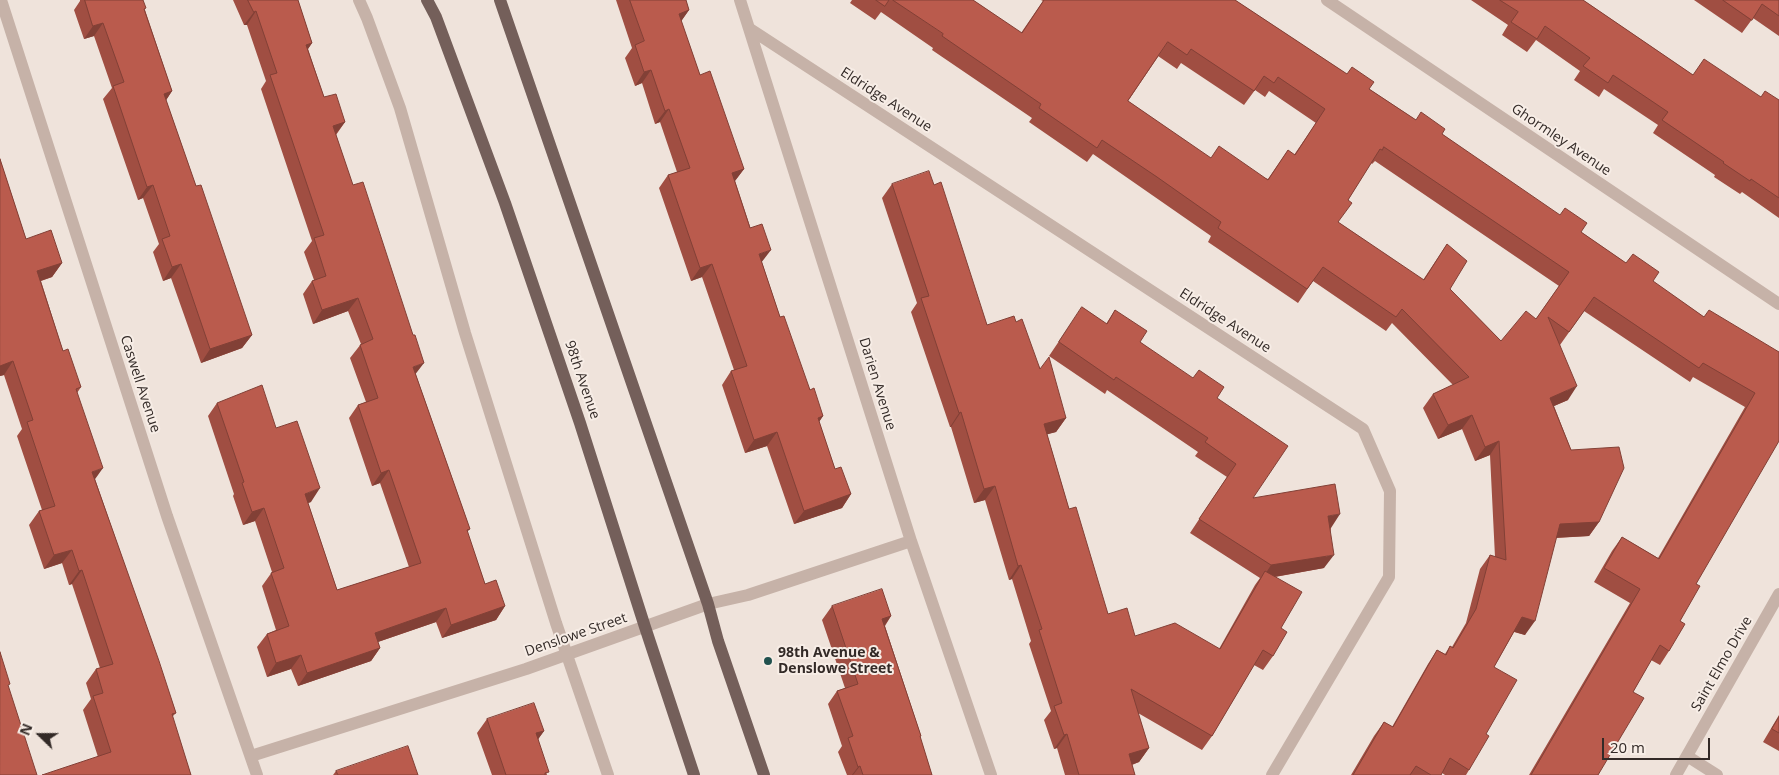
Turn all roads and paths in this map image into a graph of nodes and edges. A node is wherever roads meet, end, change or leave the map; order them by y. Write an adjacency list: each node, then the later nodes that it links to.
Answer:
1 (1, 0): 14 (street, Caswell Avenue)
2 (359, 0): 13 (street)
3 (428, 0): 12 (main road, 98th Avenue)
4 (500, 0): 11 (main road)
5 (740, 0): 7 (street, Darien Avenue)
6 (1327, 0): 8 (street, Ghormley Avenue)
7 (750, 29): 9 (street, Darien Avenue); 21 (street, Eldridge Avenue)
8 (1779, 304)
9 (911, 542): 11 (street, Denslowe Street); 20 (street, Darien Avenue)
10 (1779, 594): 15 (street, Saint Elmo Drive)
11 (708, 604): 12 (street, Denslowe Street); 19 (main road)
12 (645, 627): 13 (street, Denslowe Street); 18 (main road, 98th Avenue)
13 (566, 653): 14 (street, Denslowe Street); 17 (street)
14 (251, 756): 16 (street, Caswell Avenue)
15 (1687, 756): 22 (street, Saint Elmo Drive); 23 (street)
16 (257, 775)
17 (608, 775)
18 (694, 775)
19 (764, 775)
20 (991, 775)
21 (1272, 775)
22 (1676, 775)
23 (1717, 775)

